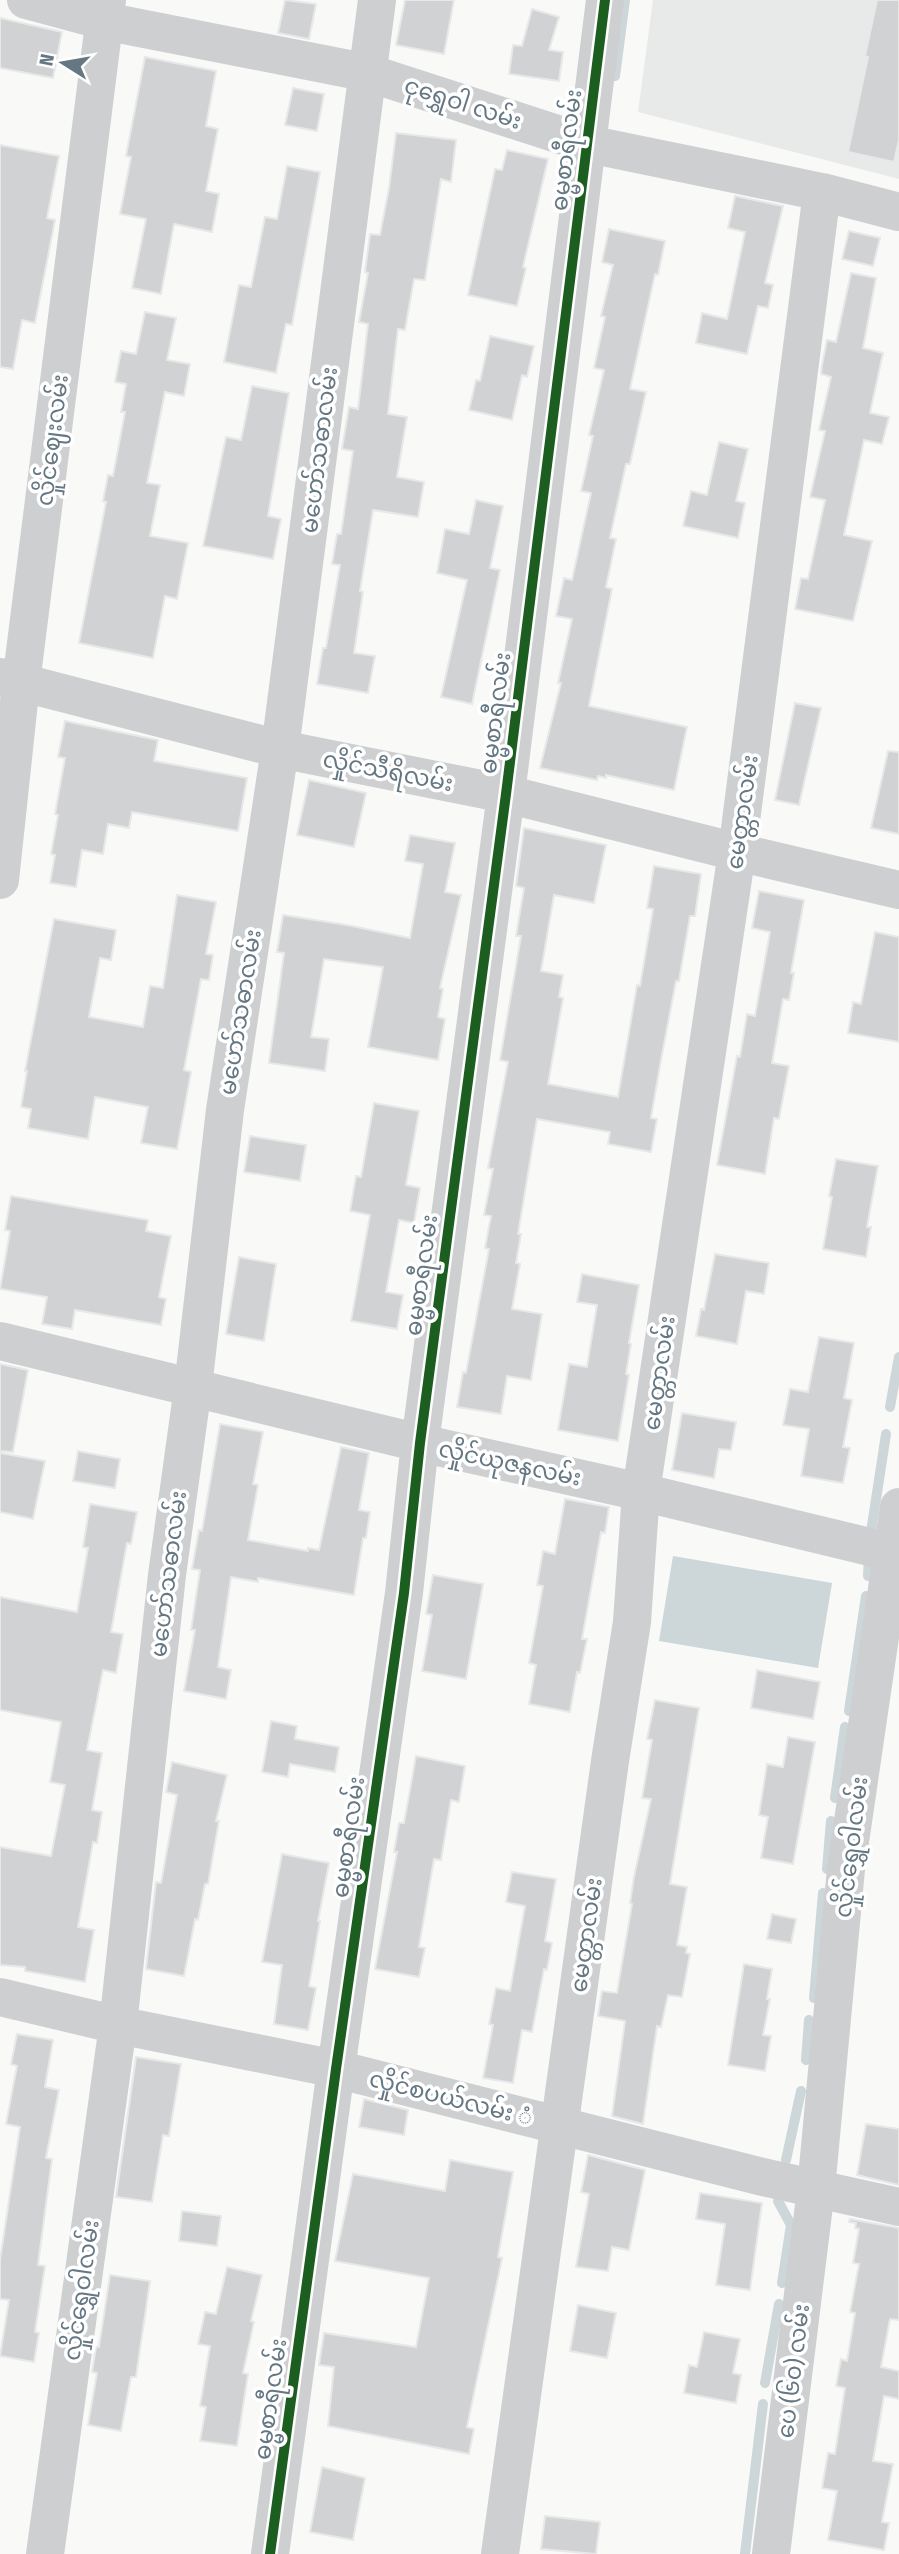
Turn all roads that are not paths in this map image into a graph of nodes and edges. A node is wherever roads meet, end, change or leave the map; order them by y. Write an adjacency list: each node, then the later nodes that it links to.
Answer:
1 (26, 0): 4 (street, ငုရွှေဝါ လမ်း)
2 (377, 0): 5 (street, မဟော်သဓာလမ်း)
3 (605, 0): 6 (street, ဓမ္မစာရီလမ်း)
4 (105, 10): 5 (street, ငုရွှေဝါ လမ်း); 9 (street, လှိုင်ဈေးလမ်း)
5 (369, 72): 6 (street, ငုရွှေဝါ လမ်း); 10 (street, မဟော်သဓာလမ်း)
6 (588, 144): 7 (street, ငုရွှေဝါ လမ်း); 11 (street, ဓမ္မစာရီလမ်း)
7 (822, 192): 8 (street, ငုရွှေဝါ လမ်း); 12 (street, မေတ္တာလမ်း)
8 (899, 212)
9 (11, 680): 10 (street, လှိုင်သီရိလမ်း); 13 (street, လှိုင်ဈေးလမ်း)
10 (280, 750): 11 (street, လှိုင်သီရိလမ်း); 16 (street, မဟော်သဓာလမ်း)
11 (506, 794): 12 (street, လှိုင်သီရိလမ်း); 17 (street, ဓမ္မစာရီလမ်း)
12 (737, 852): 14 (street, လှိုင်သီရိလမ်း); 18 (street, မေတ္တာလမ်း)
13 (0, 880)
14 (899, 890)
15 (0, 1341): 16 (street, လှိုင်ယုဇနလမ်း)
16 (192, 1387): 17 (street, လှိုင်ယုဇနလမ်း); 22 (street, မဟော်သဓာလမ်း)
17 (420, 1443): 18 (street, လှိုင်ယုဇနလမ်း); 23 (street, ဓမ္မစာရီလမ်း)
18 (641, 1492): 20 (street, လှိုင်ယုဇနလမ်း); 24 (street, မေတ္တာလမ်း)
19 (899, 1507): 20 (street, လှိုင်ရွှေဝါလမ်း)
20 (896, 1553): 25 (street, လှိုင်ရွှေဝါလမ်း)
21 (0, 1997): 22 (street, လှိုင်စပယ်လမ်း ံ)
22 (118, 2025): 23 (street, လှိုင်စပယ်လမ်း ံ); 27 (street, လှိုင်ရွှေဝါလမ်း)
23 (336, 2069): 24 (street, လှိုင်စပယ်လမ်း ံ); 28 (street, ဓမ္မစာရီလမ်း)
24 (559, 2125): 25 (street, လှိုင်စပယ်လမ်း ံ); 29 (street, မေတ္တာလမ်း)
25 (816, 2189): 26 (street, လှိုင်စပယ်လမ်း ံ); 30 (street, ပေ (၆၀) လမ်း)
26 (899, 2207)
27 (45, 2554)
28 (270, 2554)
29 (500, 2554)
30 (771, 2554)

